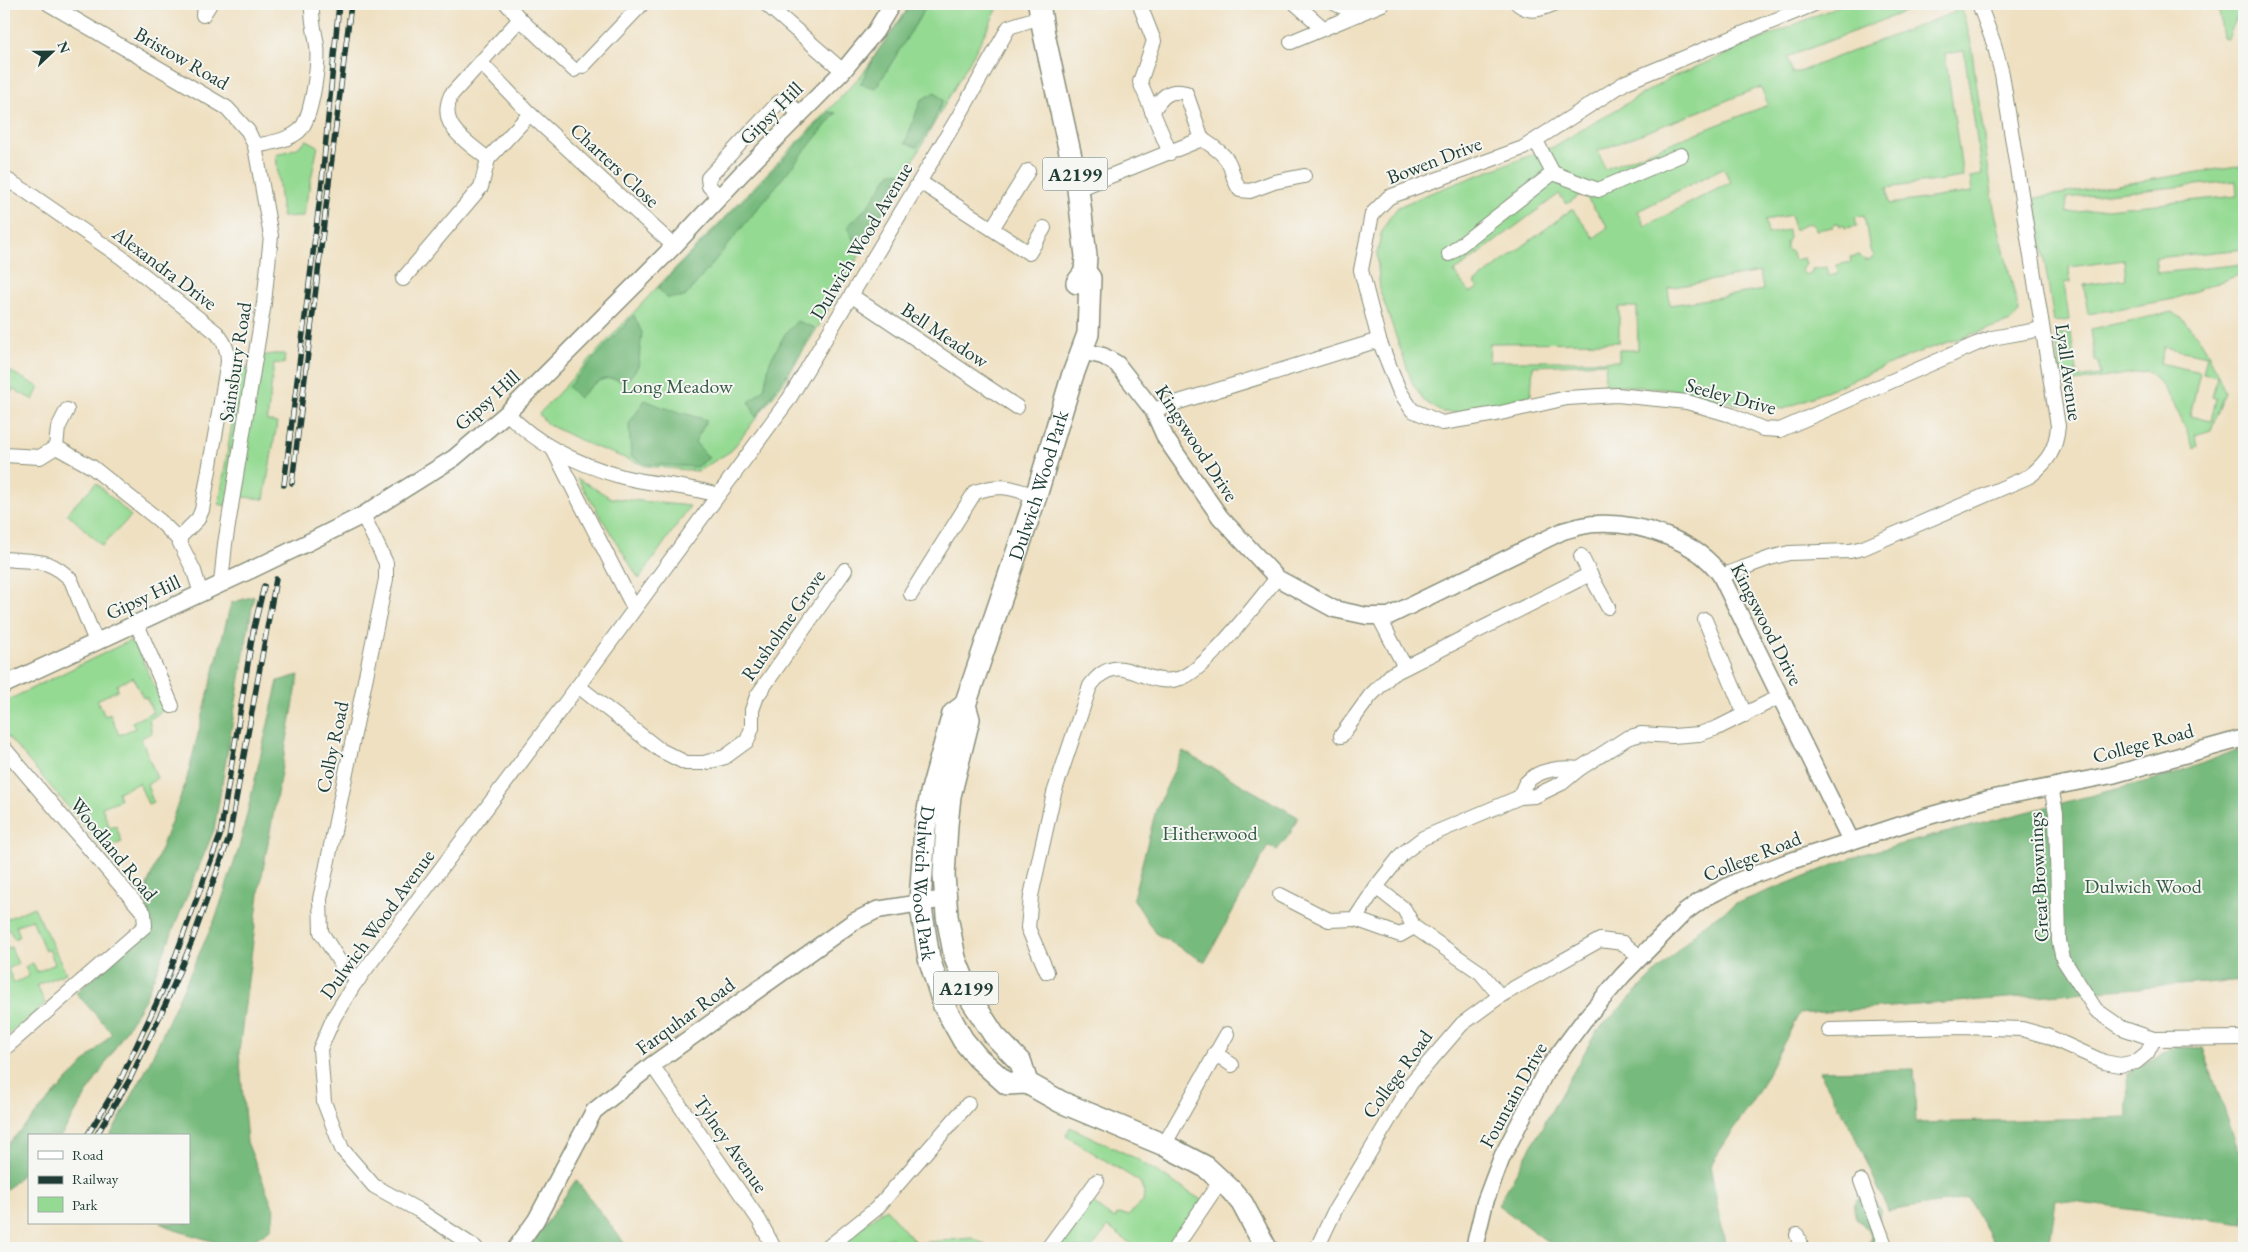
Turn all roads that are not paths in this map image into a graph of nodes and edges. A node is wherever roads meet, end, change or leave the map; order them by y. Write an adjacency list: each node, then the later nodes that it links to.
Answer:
1 (49, 4): 27 (street, Bristow Road)
2 (312, 4): 27 (street)
3 (507, 4): 17 (street)
4 (766, 4): 21 (street)
5 (892, 4): 21 (street, Gipsy Hill)
6 (1142, 4): 22 (street)
7 (1296, 4): 18 (street)
8 (1336, 4): 16 (street)
9 (1382, 4): 16 (street)
10 (1518, 4): 11 (street)
11 (1554, 4)
12 (1814, 4): 26 (street, Bowen Drive)
13 (1980, 4): 44 (street, Lyall Avenue)
14 (633, 7): 17 (street)
15 (1040, 10): 35 (street, Dulwich Wood Avenue); 36 (main road, A2199)
16 (1359, 14): 18 (street)
17 (520, 19): 20 (street)
18 (1323, 28): 19 (street)
19 (1291, 42)
20 (481, 63): 23 (street, Charters Close); 30 (street)
21 (843, 71): 24 (street, Gipsy Hill)
22 (1152, 112): 25 (street); 28 (street)
23 (530, 114): 30 (street); 40 (street, Charters Close)
24 (800, 114): 37 (street, Gipsy Hill); 37 (street)
25 (1202, 139): 28 (street); 33 (street)
26 (1536, 141): 32 (street); 45 (street, Bowen Drive)
27 (255, 146): 64 (street, Sainsbury Road)
28 (1170, 153): 36 (street)
29 (1682, 155): 32 (street)
30 (488, 159): 42 (street)
31 (1028, 170): 38 (street)
32 (1553, 173): 41 (street)
33 (1304, 176)
34 (4, 178): 57 (street, Alexandra Drive)
35 (920, 182): 38 (street); 43 (street, Dulwich Wood Avenue)
36 (1078, 189): 46 (main road, A2199)
37 (720, 196): 40 (street, Gipsy Hill)
38 (993, 228): 39 (street)
39 (1044, 228)
40 (674, 246): 50 (street, Gipsy Hill)
41 (1449, 254)
42 (403, 279)
43 (852, 296): 47 (street, Bell Meadow); 54 (street, Dulwich Wood Avenue)
44 (2042, 329): 45 (street, Seeley Drive); 62 (street, Lyall Avenue)
45 (1379, 340): 49 (street)
46 (1081, 351): 49 (street, Kingswood Drive); 55 (main road, Dulwich Wood Park / A2199)
47 (1017, 408)
48 (67, 410): 51 (street)
49 (1153, 410): 63 (street, Kingswood Drive)
50 (507, 414): 52 (street); 56 (street, Gipsy Hill)
51 (56, 447): 53 (street); 57 (street)
52 (554, 451): 54 (street); 68 (street)
53 (4, 455)
54 (717, 495): 68 (street, Dulwich Wood Avenue)
55 (1036, 496): 66 (street); 77 (main road, Dulwich Wood Park / A2199)
56 (363, 515): 64 (street, Gipsy Hill, bridge); 93 (street, Colby Road)
57 (178, 539): 65 (street)
58 (1581, 556): 61 (street)
59 (4, 559): 72 (street)
60 (845, 570): 75 (street, Rusholme Grove)
61 (1590, 574): 67 (street); 73 (street)
62 (1721, 576): 69 (street, Kingswood Drive); 76 (street, Kingswood Drive)
63 (1277, 578): 69 (street, Kingswood Drive); 92 (street)
64 (221, 583): 65 (street, Gipsy Hill)
65 (201, 594): 71 (street, Gipsy Hill)
66 (911, 594)
67 (1608, 607)
68 (634, 608): 75 (street, Dulwich Wood Avenue)
69 (1379, 617): 73 (street)
70 (1705, 620): 79 (street)
71 (136, 622): 72 (street, Gipsy Hill); 78 (street)
72 (96, 642): 74 (street, Gipsy Hill)
73 (1405, 667): 80 (street)
74 (4, 686)
75 (578, 686): 93 (street, Dulwich Wood Avenue)
76 (1779, 697): 79 (street); 84 (street, Kingswood Drive)
77 (965, 705): 87 (main road, Dulwich Wood Park / A2199); 88 (main road, Dulwich Wood Park / A2199)
78 (172, 706)
79 (1745, 715): 85 (street)
80 (1341, 736)
81 (2244, 738): 83 (street, College Road)
82 (4, 748): 99 (street, Woodland Road)
83 (2052, 787): 84 (street, College Road); 98 (street, Great Brownings)
84 (1851, 841): 91 (street, College Road)
85 (1376, 887): 89 (street); 90 (street)
86 (1280, 894): 89 (street)
87 (945, 899): 88 (street, Farquhar Road); 103 (main road, Dulwich Wood Park / A2199)
88 (920, 902): 101 (street, Farquhar Road); 103 (main road, Dulwich Wood Park / A2199)
89 (1355, 920): 90 (street)
90 (1414, 927): 94 (street)
91 (1640, 957): 94 (street, College Road); 118 (street, Fountain Drive)
92 (1047, 972)
93 (358, 979): 110 (street, Dulwich Wood Avenue)
94 (1500, 996): 117 (street, College Road)
95 (1829, 1030): 98 (street)
96 (1227, 1034): 100 (street)
97 (2244, 1038): 98 (street, Great Brownings)
98 (2154, 1039)
99 (4, 1049)
100 (1216, 1053): 102 (street); 105 (street)
101 (652, 1065): 111 (street, Farquhar Road); 112 (street, Tylney Avenue)
102 (1232, 1065)
103 (1027, 1084): 105 (main road, Dulwich Wood Park / A2199)
104 (968, 1104): 113 (street)
105 (1164, 1145): 106 (main road, Dulwich Wood Park / A2199)
106 (1221, 1180): 115 (street); 116 (main road, Dulwich Wood Park / A2199)
107 (1096, 1181): 114 (street)
108 (1861, 1181): 120 (street)
109 (1797, 1235): 119 (street)
110 (476, 1248)
111 (516, 1248)
112 (774, 1248)
113 (826, 1248)
114 (1048, 1248)
115 (1175, 1248)
116 (1266, 1248)
117 (1317, 1248)
118 (1474, 1248)
119 (1802, 1248)
120 (1886, 1248)

